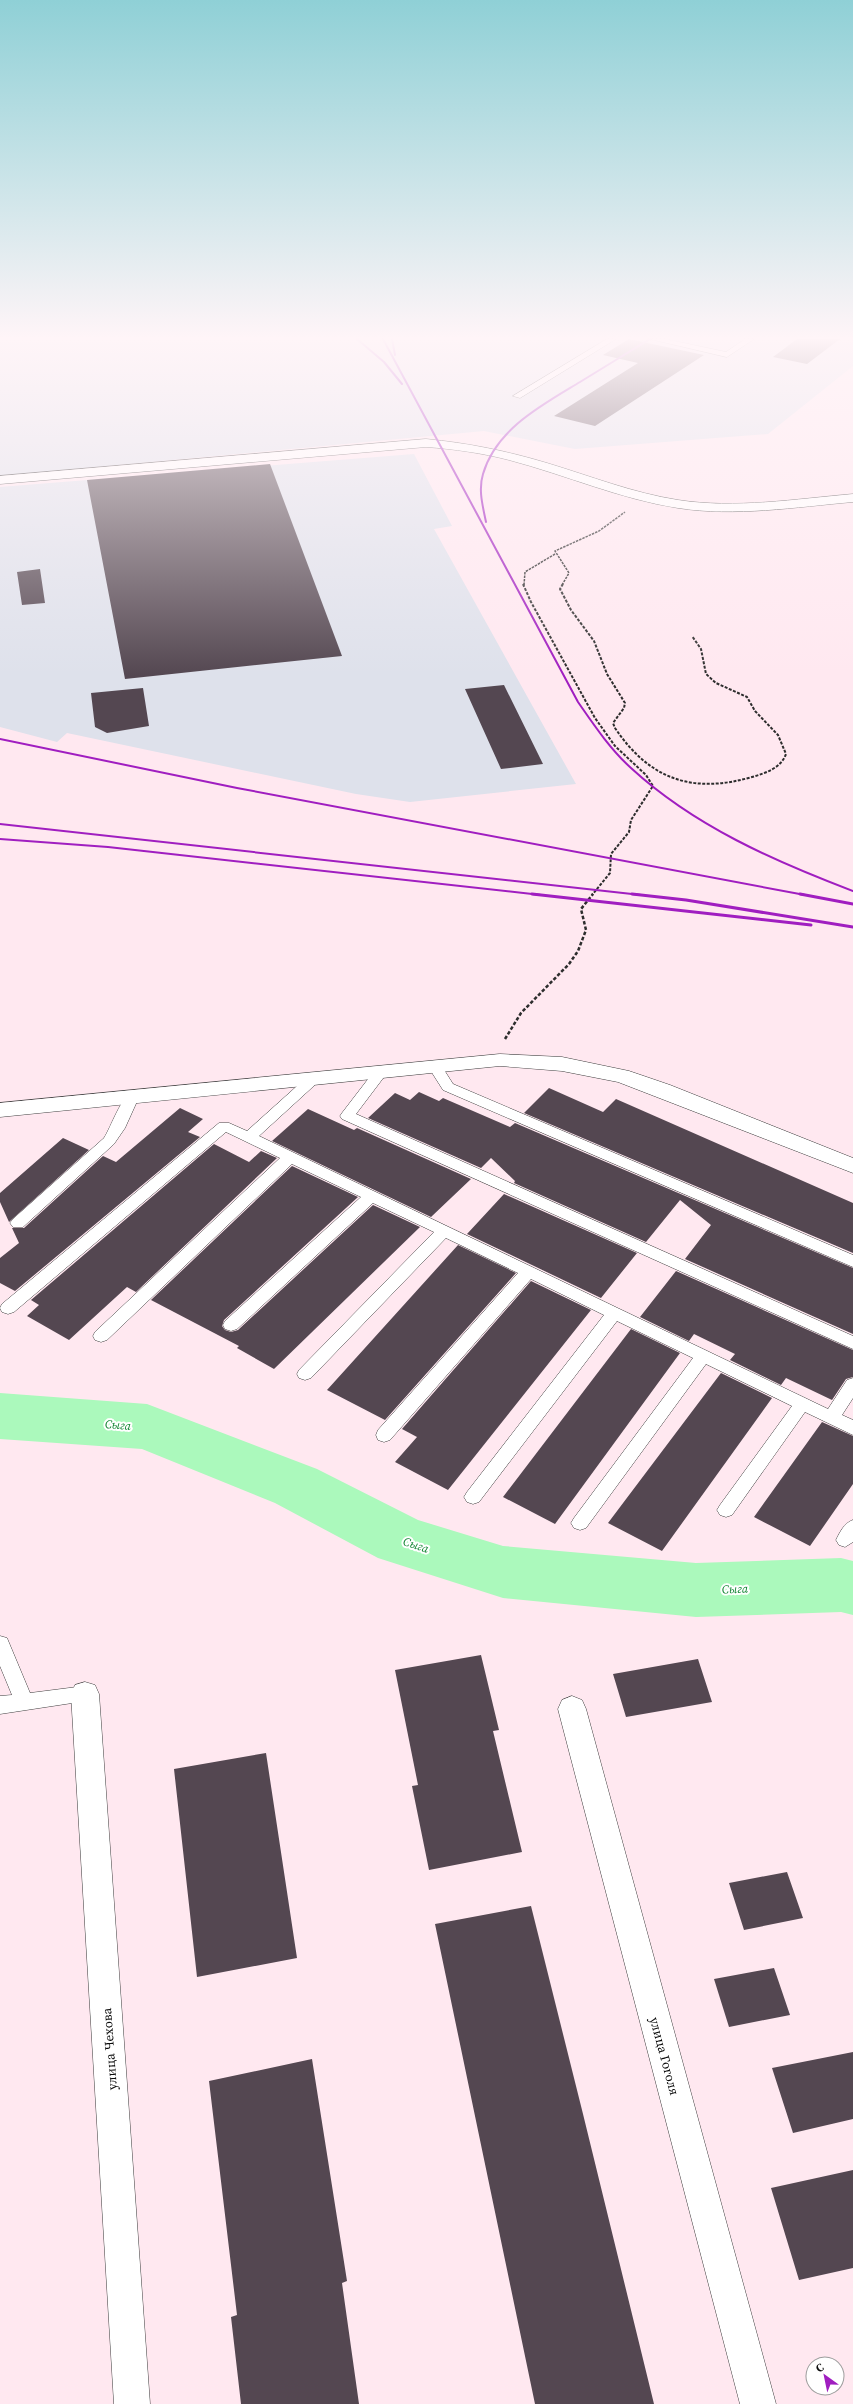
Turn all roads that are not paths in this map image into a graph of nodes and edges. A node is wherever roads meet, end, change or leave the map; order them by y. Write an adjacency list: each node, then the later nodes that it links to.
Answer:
1 (332, 451): 3 (street)
2 (480, 451): 4 (street)
3 (0, 480)
4 (853, 498)
5 (436, 1068): 6 (street); 12 (street); 16 (lane)
6 (380, 1074): 7 (street); 22 (lane)
7 (312, 1080): 8 (street); 10 (lane)
8 (132, 1097): 9 (street); 14 (lane)
9 (0, 1110)
10 (249, 1137): 11 (lane); 18 (lane)
11 (290, 1157): 13 (lane); 21 (lane)
12 (853, 1166)
13 (371, 1196): 15 (lane); 20 (lane)
14 (18, 1223)
15 (444, 1231): 17 (lane); 24 (lane)
16 (853, 1261)
17 (528, 1272): 19 (lane); 29 (lane)
18 (8, 1308)
19 (614, 1313): 23 (lane); 30 (lane)
20 (231, 1325)
21 (101, 1336)
22 (853, 1343)
23 (703, 1356): 26 (lane); 32 (lane)
24 (304, 1374)
25 (853, 1384): 27 (lane)
26 (802, 1404): 27 (lane); 31 (lane)
27 (831, 1418): 28 (lane)
28 (853, 1428)
29 (384, 1435)
30 (473, 1497)
31 (726, 1510)
32 (580, 1523)
33 (0, 1644): 35 (lane)
34 (86, 1694): 35 (lane); 38 (street, улица Чехова)
35 (25, 1702): 36 (lane)
36 (0, 1705)
37 (572, 1709): 39 (street, улица Гоголя)
38 (132, 2404)
39 (758, 2404)

